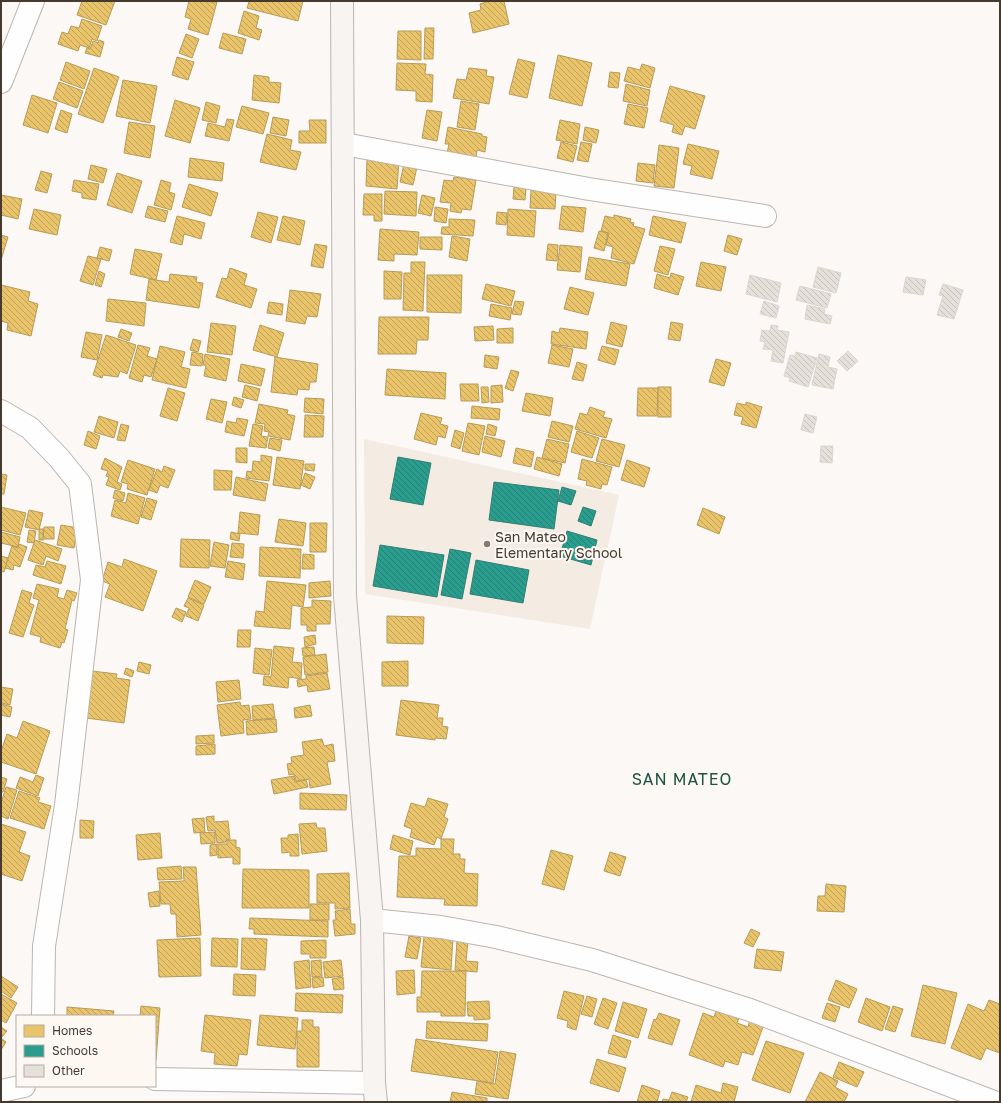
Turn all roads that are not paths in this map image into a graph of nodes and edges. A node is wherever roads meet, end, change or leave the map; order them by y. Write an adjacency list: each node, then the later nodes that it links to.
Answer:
1 (33, 1): 3 (street)
2 (342, 1): 4 (main road)
3 (1, 82)
4 (344, 144): 5 (street); 7 (main road)
5 (765, 216)
6 (1, 411): 8 (street)
7 (372, 920): 12 (main road); 13 (street)
8 (43, 1015)
9 (156, 1079): 12 (street)
10 (20, 1087): 11 (street)
11 (1, 1092)
12 (375, 1093)
13 (994, 1102)

